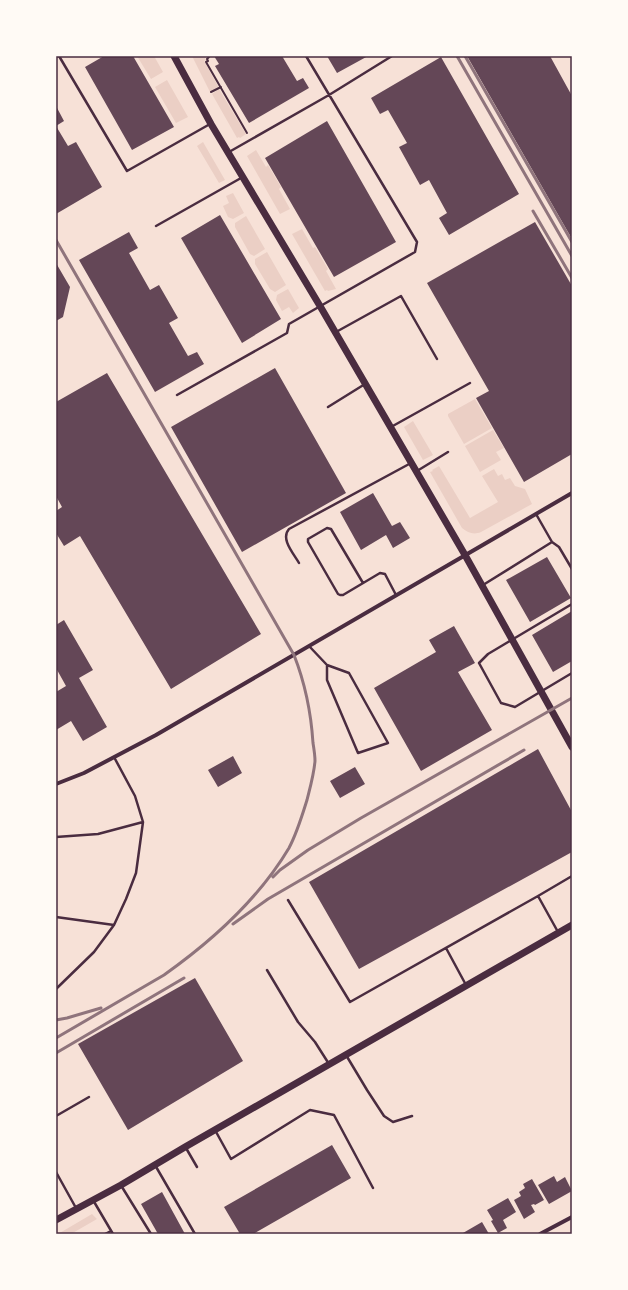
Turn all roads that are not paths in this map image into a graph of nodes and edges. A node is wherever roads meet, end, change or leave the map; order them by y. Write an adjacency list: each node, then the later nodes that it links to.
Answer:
1 (59, 56): 6 (lane)
2 (174, 56): 6 (street)
3 (306, 56): 5 (lane)
4 (392, 56): 5 (lane)
5 (329, 95): 7 (lane); 10 (lane)
6 (211, 124): 7 (street)
7 (229, 153): 8 (street)
8 (244, 177): 9 (lane); 10 (street)
9 (156, 226)
10 (320, 306): 11 (street); 15 (lane)
11 (335, 332): 12 (lane); 14 (street)
12 (437, 359)
13 (470, 383): 17 (lane)
14 (365, 384): 16 (lane); 17 (street)
15 (177, 395)
16 (328, 407)
17 (390, 427): 19 (street)
18 (448, 452): 20 (lane)
19 (411, 462): 20 (street); 25 (lane)
20 (416, 471): 24 (street)
21 (572, 493): 22 (street)
22 (536, 514): 23 (lane); 24 (street)
23 (552, 542): 26 (lane); 28 (lane)
24 (465, 555): 28 (street); 29 (street)
25 (300, 563)
26 (572, 569)
27 (363, 583): 27 (lane); 29 (lane)
28 (482, 585): 31 (street)
29 (396, 595): 32 (street)
30 (572, 604): 31 (lane)
31 (512, 640): 35 (street); 35 (lane)
32 (309, 646): 33 (lane); 37 (street)
33 (327, 665): 33 (lane)
34 (572, 673): 35 (lane)
35 (541, 692): 36 (street)
36 (572, 747)
37 (114, 757): 38 (street); 39 (lane)
38 (56, 784)
39 (143, 822): 40 (lane); 45 (lane)
40 (56, 837)
41 (572, 876): 42 (lane)
42 (538, 896): 47 (lane); 48 (lane)
43 (288, 900): 48 (lane)
44 (56, 917): 45 (lane)
45 (114, 925): 51 (lane)
46 (572, 925): 47 (street)
47 (559, 933): 50 (street)
48 (446, 948): 50 (lane)
49 (267, 970): 53 (lane)
50 (466, 986): 52 (street)
51 (56, 989)
52 (346, 1054): 53 (street); 56 (lane)
53 (329, 1064): 57 (street)
54 (89, 1097): 55 (lane)
55 (56, 1116)
56 (412, 1116)
57 (215, 1129): 58 (street); 63 (lane)
58 (185, 1147): 59 (street); 60 (lane)
59 (155, 1164): 62 (street); 72 (lane)
60 (196, 1167)
61 (56, 1172): 65 (lane)
62 (121, 1185): 64 (street); 71 (lane)
63 (373, 1188)
64 (93, 1200): 65 (street); 68 (lane)
65 (77, 1209): 67 (street)
66 (572, 1218): 73 (street)
67 (56, 1220)
68 (111, 1231): 69 (lane); 70 (lane)
69 (105, 1234)
70 (113, 1234)
71 (151, 1234)
72 (195, 1234)
73 (540, 1234)

